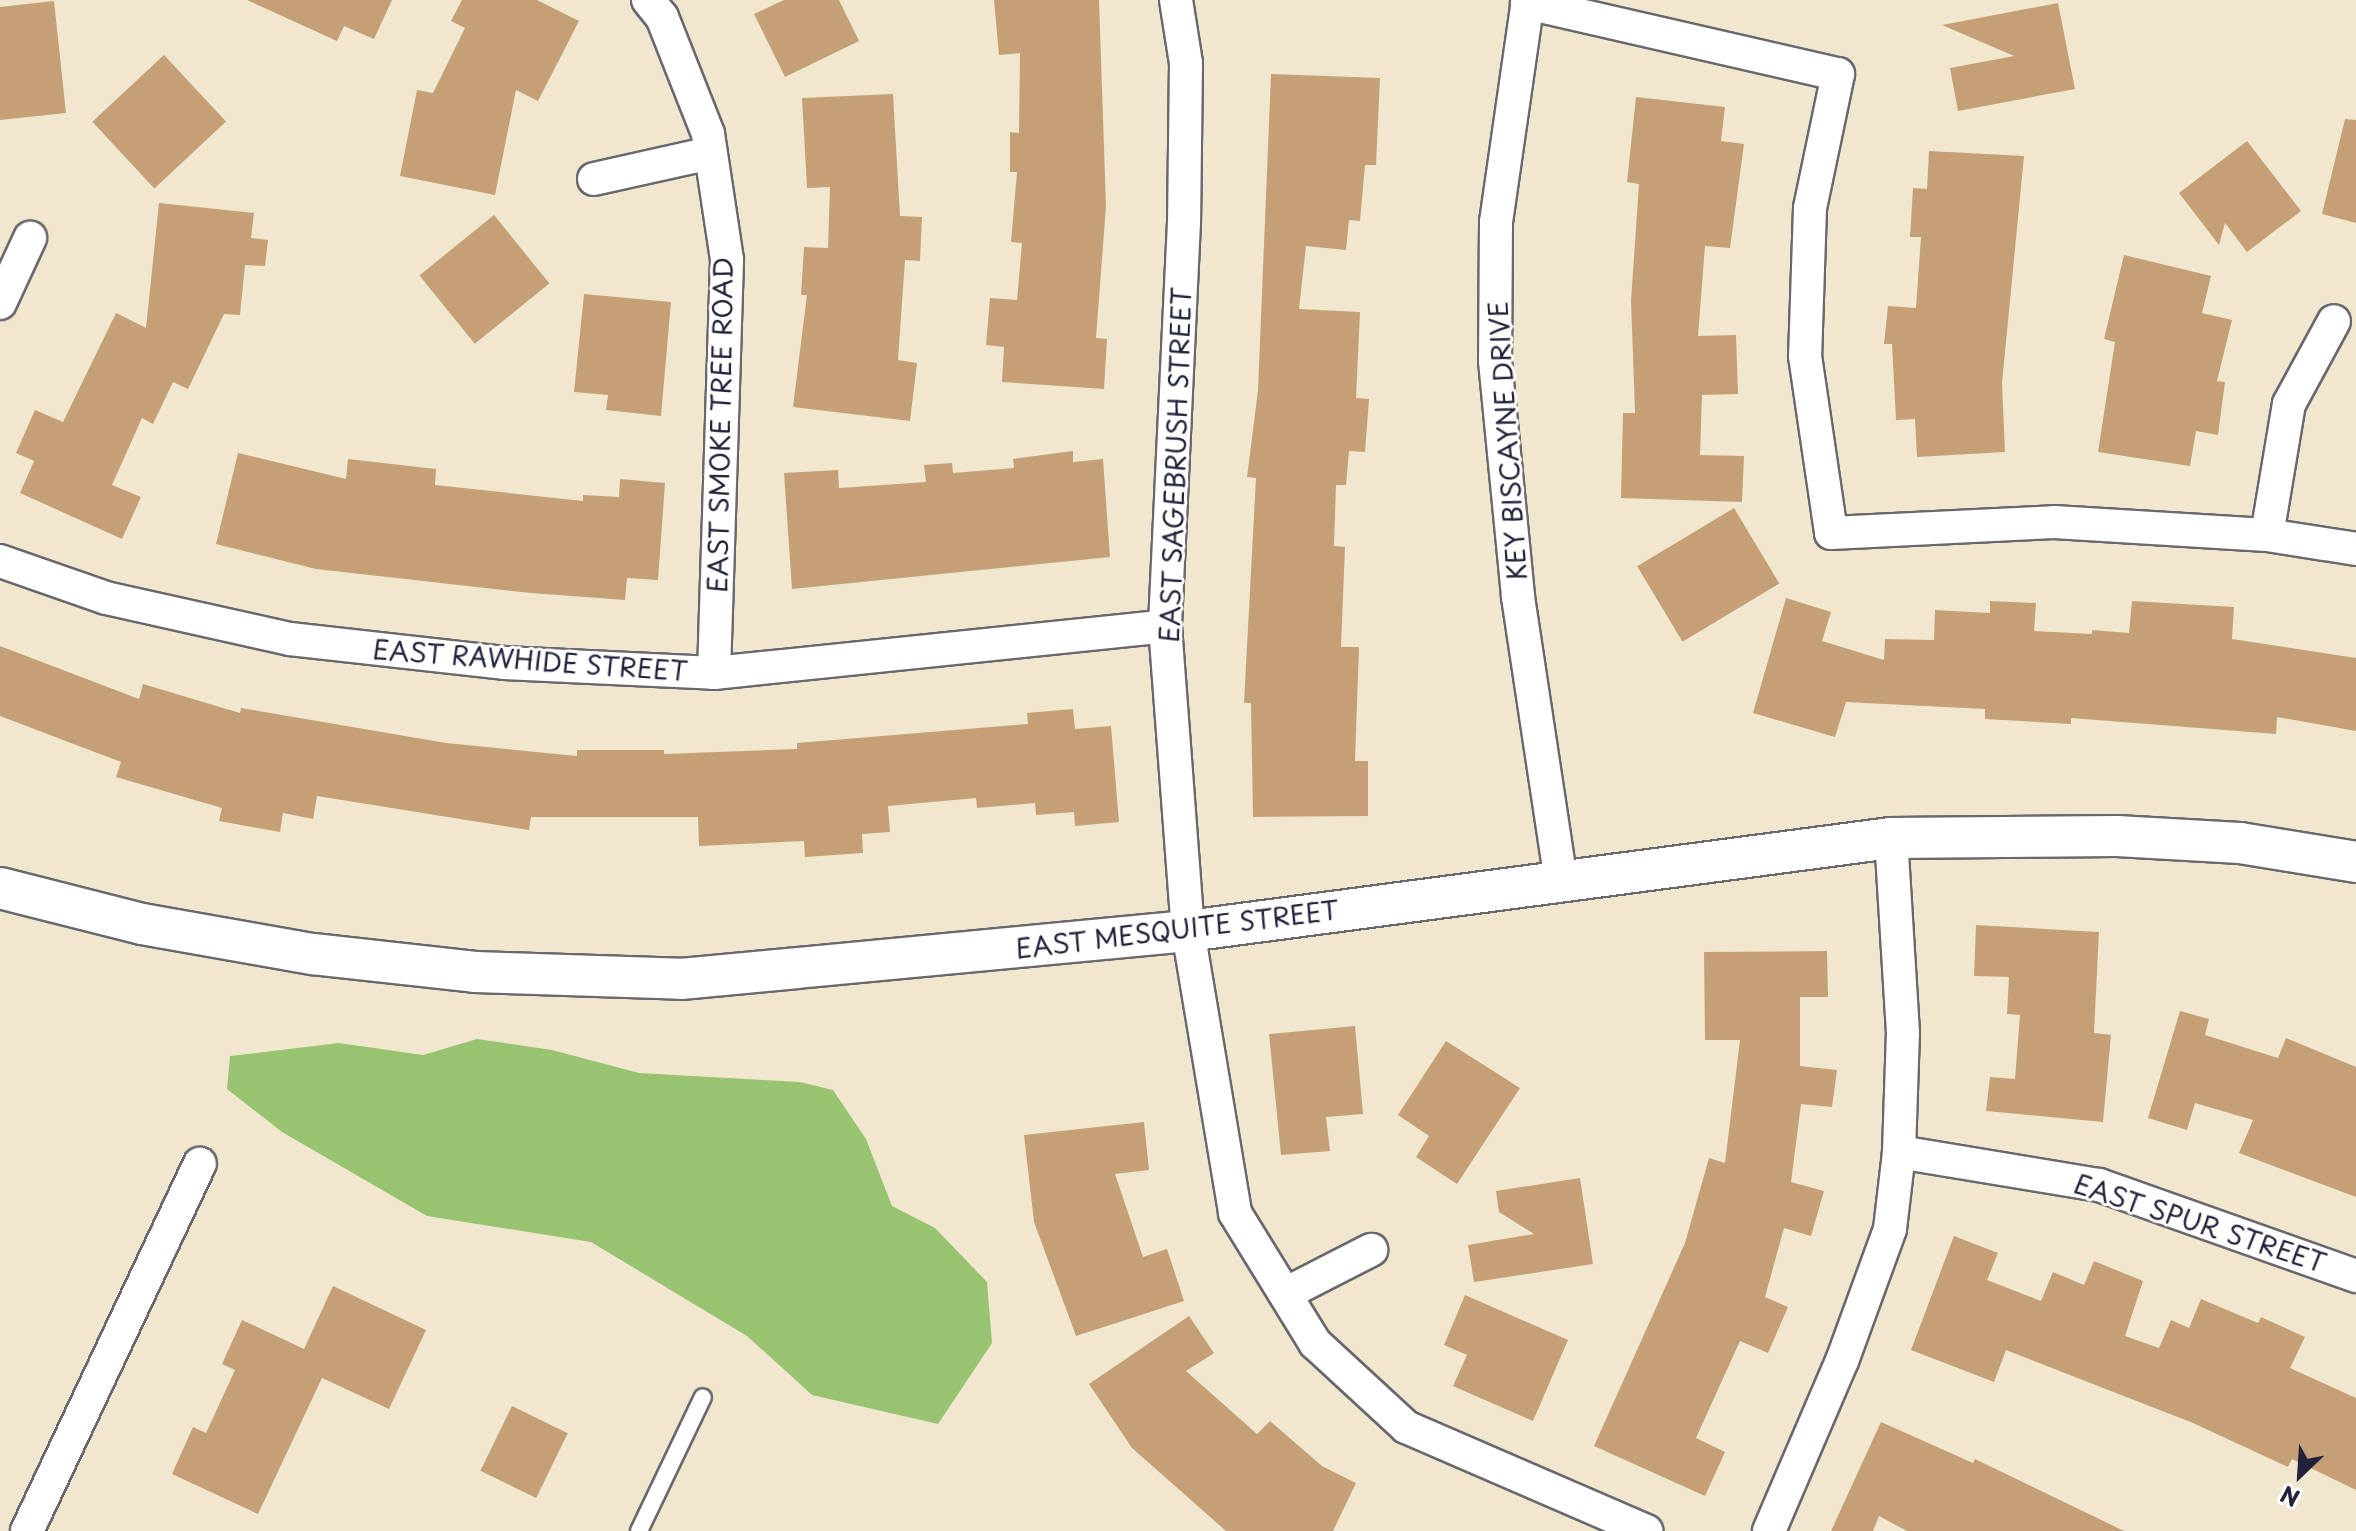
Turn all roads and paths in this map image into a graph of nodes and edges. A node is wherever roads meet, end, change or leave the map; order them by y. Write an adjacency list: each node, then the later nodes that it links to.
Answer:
1 (648, 0): 4 (street, EAST SMOKE TREE ROAD)
2 (1176, 0): 12 (street, EAST SAGEBRUSH STREET)
3 (1528, 2): 9 (street); 16 (street, KEY BISCAYNE DRIVE)
4 (710, 153): 5 (street); 13 (street, EAST SMOKE TREE ROAD)
5 (594, 179)
6 (30, 238): 7 (street)
7 (0, 303)
8 (2334, 321): 9 (street)
9 (2267, 535): 10 (street)
10 (2356, 549)
11 (0, 561): 13 (street, EAST RAWHIDE STREET)
12 (1165, 626): 13 (street, EAST RAWHIDE STREET); 18 (street, EAST SAGEBRUSH STREET)
13 (714, 673)
14 (1891, 838): 15 (street, EAST MESQUITE STREET); 16 (street, EAST MESQUITE STREET); 19 (street)
15 (2356, 862)
16 (1561, 881): 18 (street, EAST MESQUITE STREET)
17 (0, 888): 18 (street, EAST MESQUITE STREET)
18 (1188, 931): 23 (street, EAST SAGEBRUSH STREET)
19 (1899, 1152): 22 (street, EAST SPUR STREET); 28 (street)
20 (200, 1164): 25 (street)
21 (1371, 1250): 23 (street)
22 (2356, 1276)
23 (1285, 1294): 27 (street, EAST SAGEBRUSH STREET)
24 (703, 1397): 26 (lane)
25 (27, 1531)
26 (639, 1531)
27 (1646, 1531)
28 (1769, 1531)

